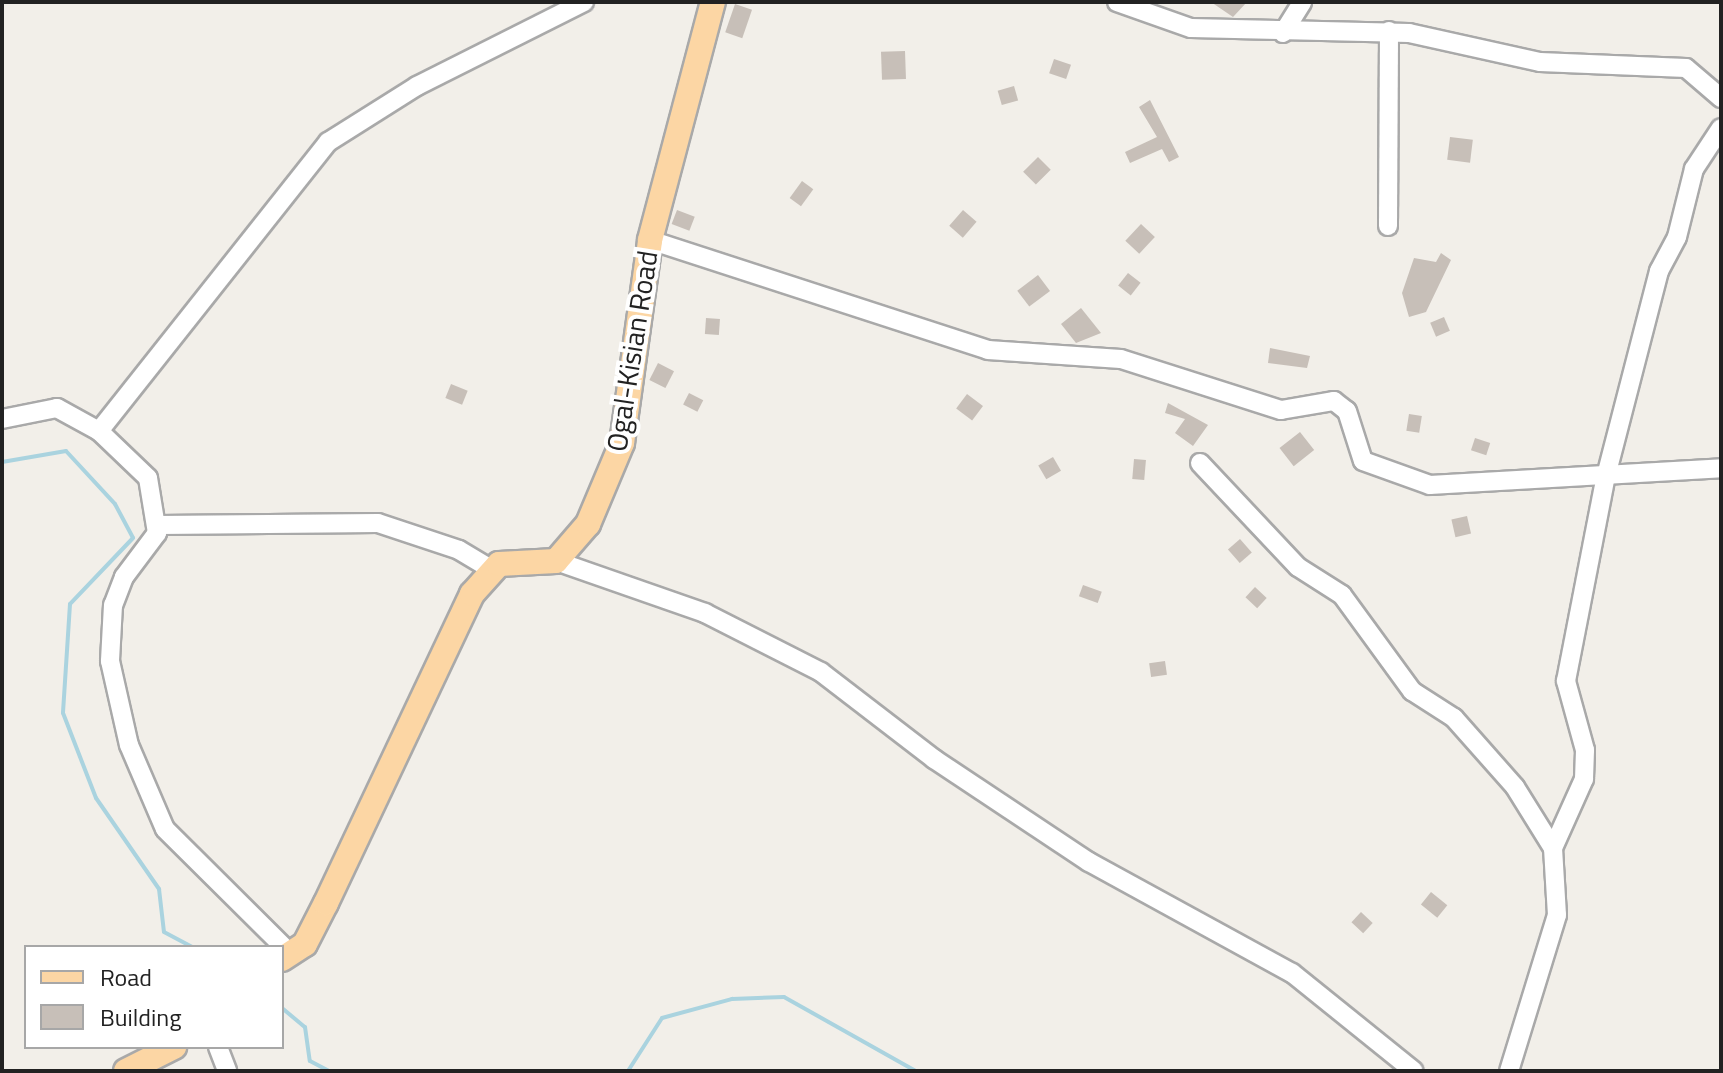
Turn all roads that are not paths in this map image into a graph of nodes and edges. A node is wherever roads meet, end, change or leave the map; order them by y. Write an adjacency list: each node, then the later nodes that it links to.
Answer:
1 (584, 2): 12 (street)
2 (713, 2): 10 (main road, Ogal-Kisian Road)
3 (1117, 2): 6 (street)
4 (1302, 2): 6 (street)
5 (1389, 31): 6 (street); 7 (street); 9 (street)
6 (1283, 33)
7 (1721, 98)
8 (1721, 128): 15 (street)
9 (1388, 226)
10 (650, 240): 15 (street); 17 (main road, Ogal-Kisian Road)
11 (2, 419): 12 (street)
12 (99, 431): 16 (street)
13 (1200, 463): 19 (street)
14 (1721, 468): 15 (street)
15 (1606, 476): 19 (street)
16 (159, 525): 18 (street); 20 (street)
17 (556, 561): 18 (main road); 26 (street)
18 (492, 570): 21 (main road)
19 (1553, 848): 27 (street)
20 (275, 945)
21 (285, 955)
22 (170, 1049): 24 (main road)
23 (219, 1049): 25 (street)
24 (126, 1071)
25 (227, 1071)
26 (1414, 1071)
27 (1509, 1071)

